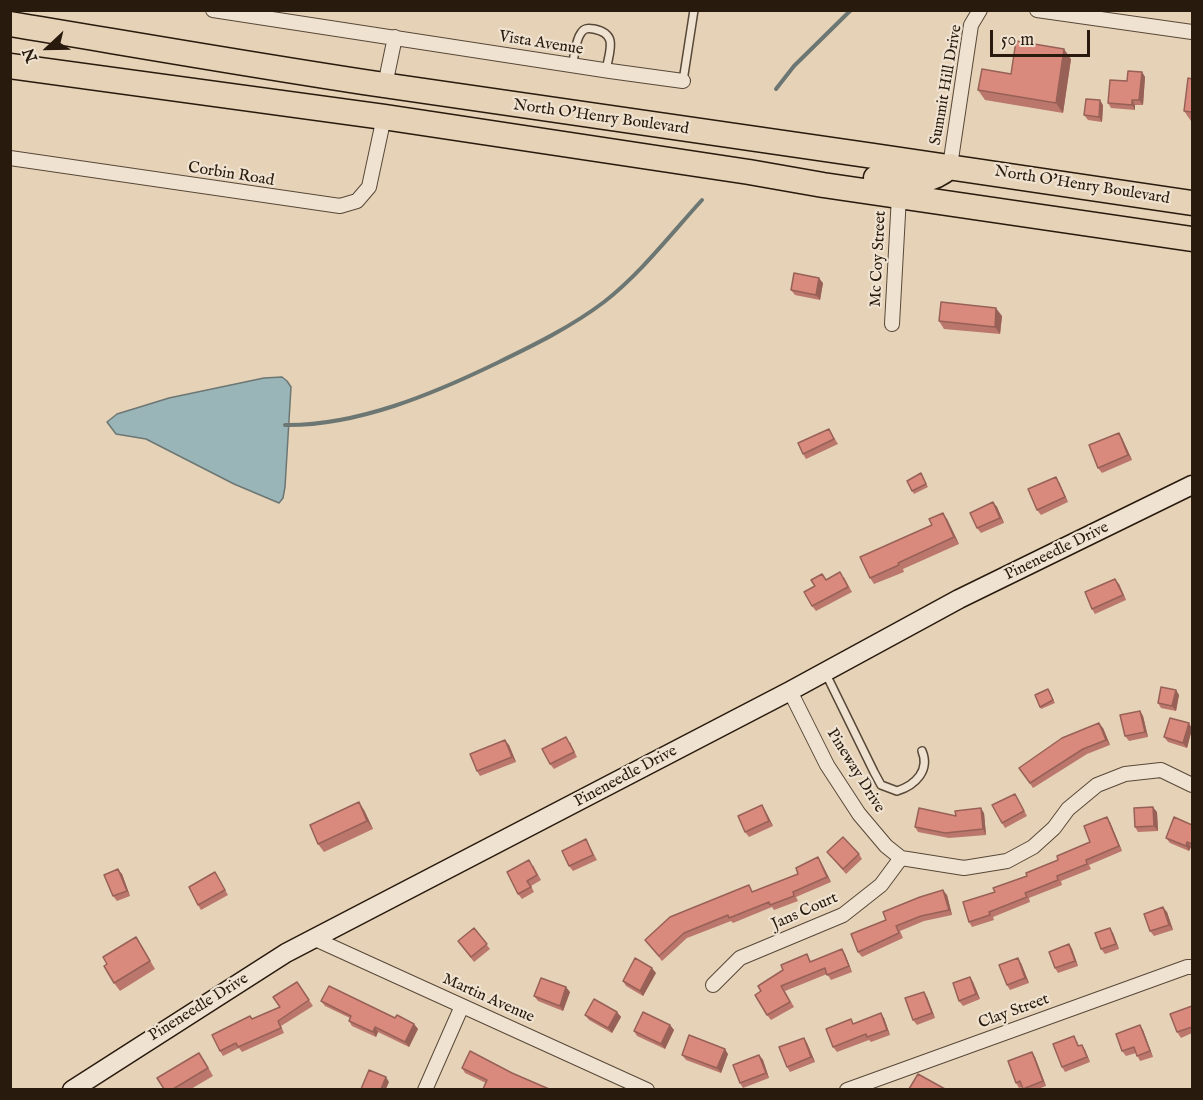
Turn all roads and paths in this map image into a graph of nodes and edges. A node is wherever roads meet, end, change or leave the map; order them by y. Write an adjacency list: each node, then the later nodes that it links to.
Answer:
1 (213, 10): 7 (street, Vista Avenue)
2 (694, 10): 13 (lane)
3 (980, 10): 18 (street, Summit Hill Drive)
4 (1037, 10): 6 (street)
5 (10, 24): 14 (highway, North O'Henry Boulevard)
6 (1192, 32)
7 (395, 37): 8 (street, Vista Avenue); 14 (street)
8 (572, 65): 10 (street, Vista Avenue); 10 (lane)
9 (10, 66): 12 (highway, North O'Henry Boulevard)
10 (606, 71): 13 (street, Vista Avenue)
11 (10, 76): 12 (highway)
12 (108, 80): 15 (highway, North O'Henry Boulevard)
13 (682, 81)
14 (385, 86): 16 (highway, North O'Henry Boulevard)
15 (384, 117): 16 (highway); 17 (street, Corbin Road); 19 (highway, North O'Henry Boulevard)
16 (621, 121): 18 (highway, North O'Henry Boulevard)
17 (10, 158)
18 (950, 166): 19 (highway); 21 (highway, North O'Henry Boulevard)
19 (749, 172): 20 (highway, North O'Henry Boulevard)
20 (899, 196): 22 (highway, North O'Henry Boulevard); 23 (street, Mc Coy Street)
21 (1192, 203)
22 (1192, 239)
23 (892, 324)
24 (1192, 485): 25 (street, Pineneedle Drive)
25 (825, 672): 26 (street, Pineneedle Drive); 27 (lane)
26 (790, 691): 29 (street, Pineway Drive); 30 (street, Pineneedle Drive)
27 (922, 751)
28 (1192, 785): 29 (street)
29 (901, 858): 32 (street, Jans Court)
30 (315, 939): 33 (street, Martin Avenue); 34 (street, Pineneedle Drive)
31 (1192, 967): 37 (street, Clay Street)
32 (713, 985)
33 (462, 1006): 35 (street); 36 (street, Martin Avenue)
34 (72, 1089)
35 (425, 1089)
36 (647, 1089)
37 (847, 1089)

